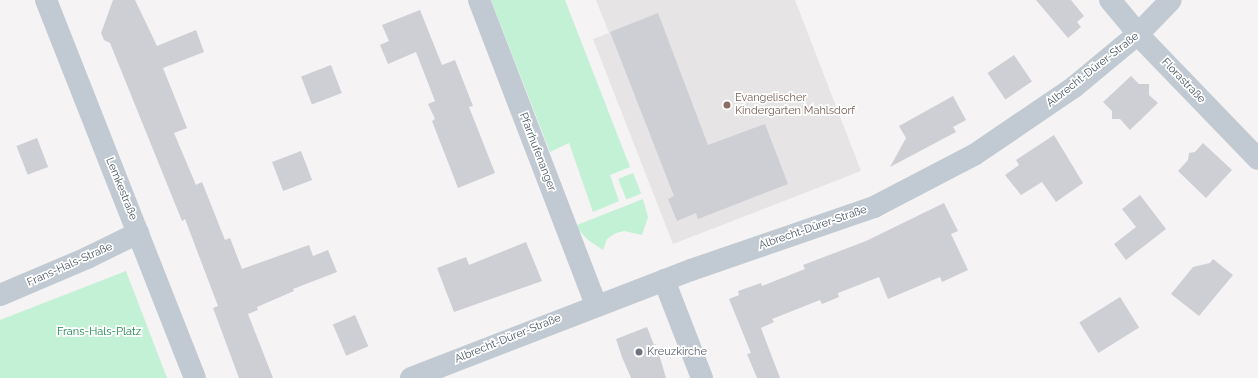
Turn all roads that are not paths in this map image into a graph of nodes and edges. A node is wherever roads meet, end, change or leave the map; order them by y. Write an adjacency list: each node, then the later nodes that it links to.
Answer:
1 (46, 0): 7 (street, Lemkestraße)
2 (479, 0): 10 (street, Pfarrhufenanger)
3 (1110, 0): 5 (street, Florastraße)
4 (1171, 0): 5 (street, Albrecht-Dürer-Straße)
5 (1138, 34): 6 (street, Florastraße); 8 (street, Albrecht-Dürer-Straße)
6 (1258, 159)
7 (138, 233): 9 (street, Frans-Hals-Straße); 11 (street, Lemkestraße)
8 (664, 280): 10 (street, Albrecht-Dürer-Straße); 13 (street)
9 (0, 295)
10 (596, 305): 12 (street, Albrecht-Dürer-Straße)
11 (195, 378)
12 (411, 378)
13 (702, 378)

